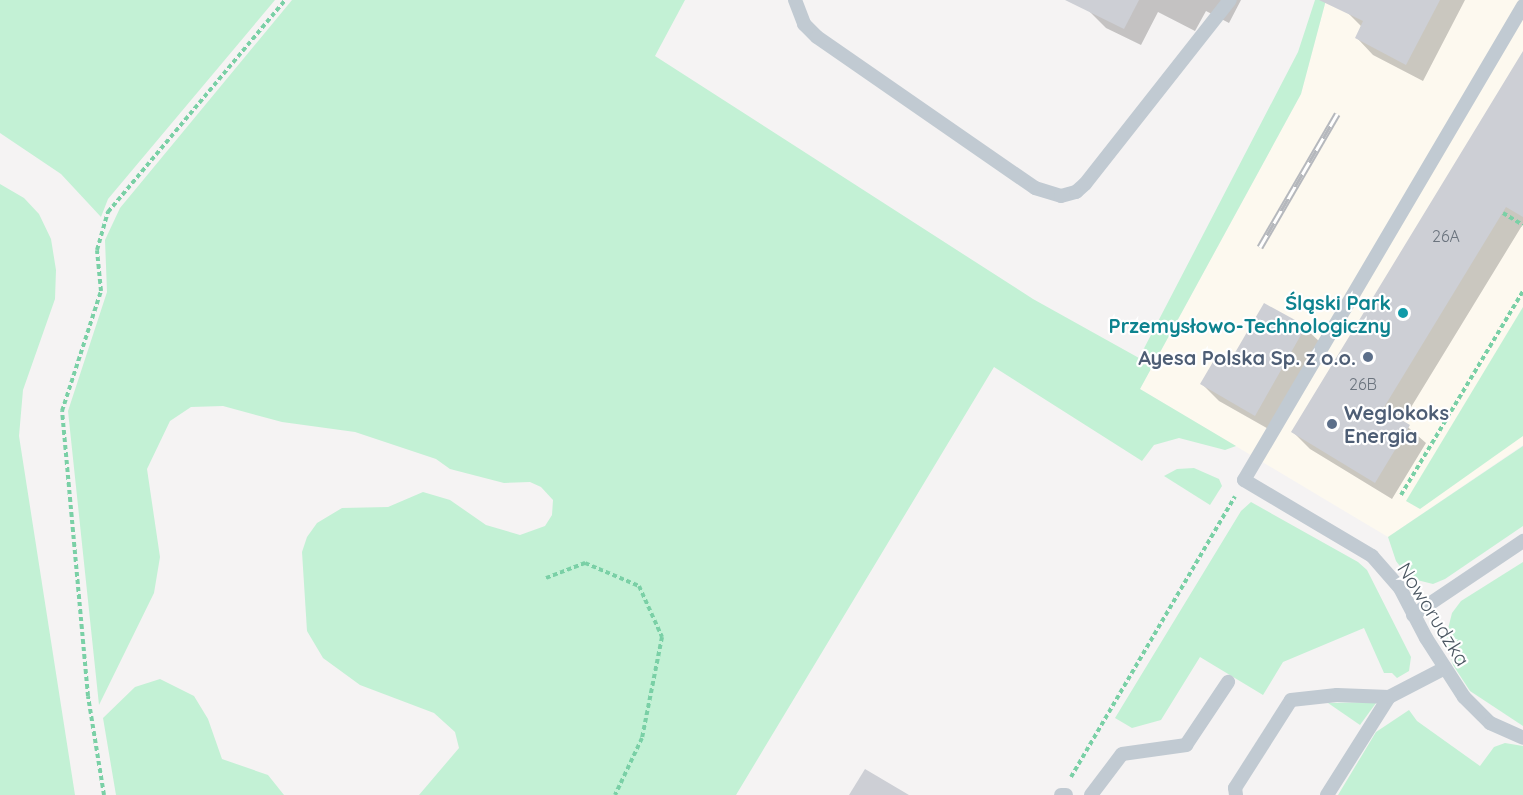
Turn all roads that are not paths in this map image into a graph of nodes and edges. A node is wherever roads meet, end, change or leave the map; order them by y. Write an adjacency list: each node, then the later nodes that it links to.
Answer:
1 (795, 0): 2 (lane)
2 (1230, 0)
3 (1523, 6): 5 (lane, Noworudzka)
4 (1523, 541): 5 (lane)
5 (1413, 615): 6 (lane, Noworudzka)
6 (1445, 668): 8 (lane); 9 (lane, Noworudzka)
7 (1227, 682): 10 (lane)
8 (1389, 697): 11 (lane); 12 (lane)
9 (1523, 738)
10 (1091, 795)
11 (1236, 795)
12 (1327, 795)

